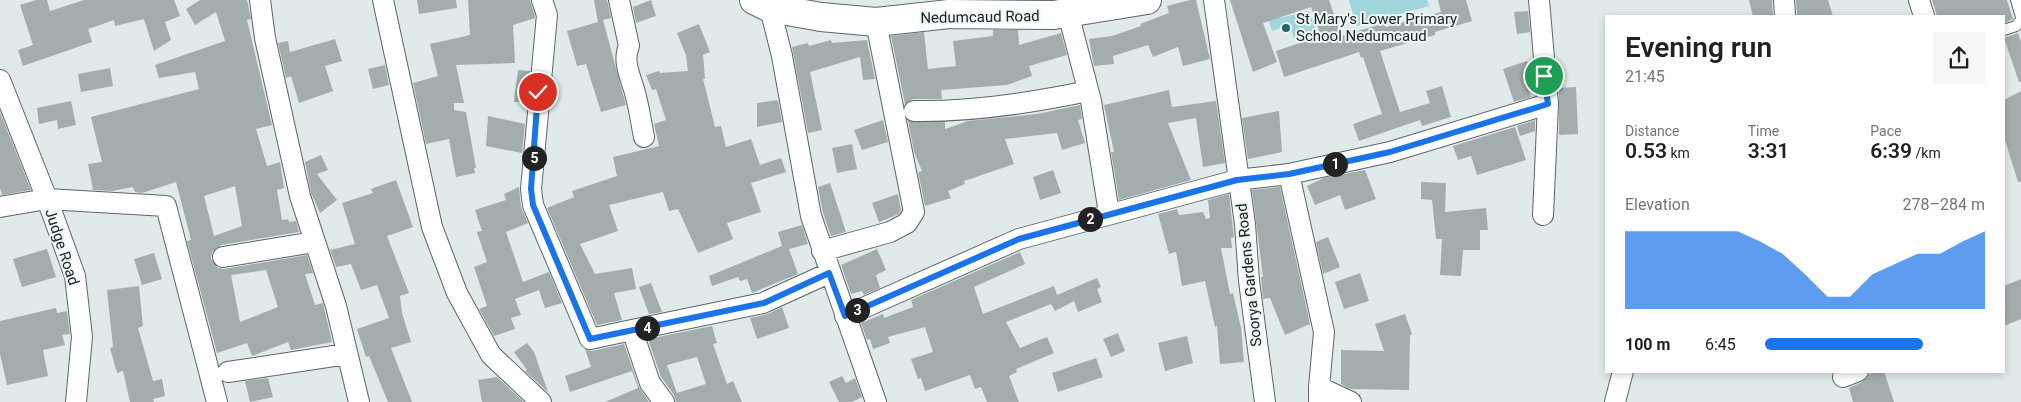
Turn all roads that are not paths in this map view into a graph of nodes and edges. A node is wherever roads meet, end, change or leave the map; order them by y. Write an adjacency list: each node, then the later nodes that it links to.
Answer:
1 (260, 0): 30 (street)
2 (383, 0): 43 (street)
3 (542, 0): 35 (street)
4 (619, 0): 23 (street)
5 (1147, 0): 13 (main road, Nedumcaud Road)
6 (1214, 0): 25 (street, Soorya Gardens Road)
7 (1539, 0): 21 (street)
8 (1784, 0): 14 (street)
9 (1919, 0): 15 (street)
10 (2016, 0): 16 (lane)
11 (762, 4): 17 (main road, Nedumcaud Road); 31 (street)
12 (949, 7): 13 (main road, Nedumcaud Road); 17 (main road, Nedumcaud Road)
13 (1058, 10): 20 (street)
14 (1785, 15)
15 (1924, 15)
16 (2021, 19): 18 (lane)
17 (876, 22): 31 (street)
18 (2005, 30)
19 (0, 80): 26 (street)
20 (1088, 91): 22 (street); 28 (street)
21 (1548, 104): 24 (street); 29 (street)
22 (914, 111)
23 (644, 137)
24 (1289, 174): 25 (street); 39 (street)
25 (1237, 180): 28 (street); 46 (street, Soorya Gardens Road)
26 (47, 199): 27 (street, Judge Road); 40 (street, Judge Road); 41 (street)
27 (0, 207)
28 (1109, 213): 34 (street)
29 (1543, 215)
30 (314, 242): 32 (street); 36 (street)
31 (822, 251): 33 (street)
32 (223, 257)
33 (829, 273): 34 (street); 35 (street)
34 (845, 316): 45 (street)
35 (632, 330): 44 (street)
36 (347, 354): 37 (street); 42 (street)
37 (228, 372)
38 (1622, 373): 48 (street)
39 (1319, 395): 47 (street)
40 (76, 402)
41 (218, 402)
42 (359, 402)
43 (541, 402)
44 (664, 402)
45 (876, 402)
46 (1265, 402)
47 (1351, 402)
48 (1615, 402)

